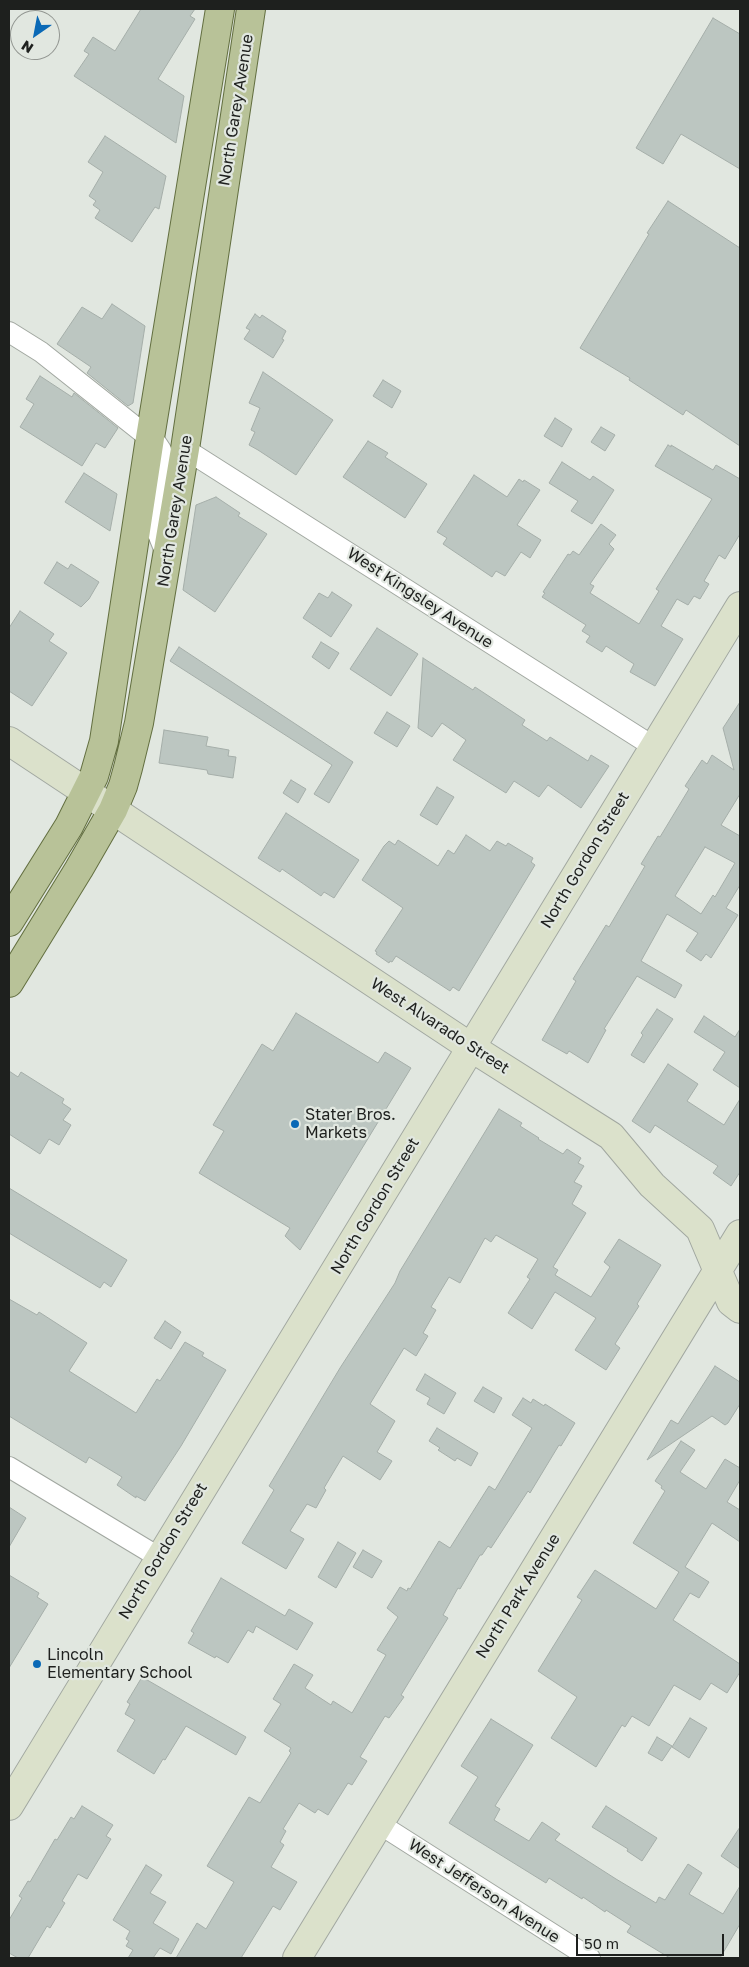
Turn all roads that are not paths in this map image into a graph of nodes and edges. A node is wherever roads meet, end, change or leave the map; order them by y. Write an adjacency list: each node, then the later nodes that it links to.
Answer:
1 (220, 9): 4 (main road, North Garey Avenue)
2 (252, 9): 5 (main road, North Garey Avenue)
3 (9, 332): 4 (street)
4 (150, 438): 6 (street); 10 (main road, North Garey Avenue)
5 (185, 449): 6 (main road, North Garey Avenue); 9 (street, West Kingsley Avenue)
6 (167, 556): 11 (main road, North Garey Avenue)
7 (740, 606): 9 (street, North Gordon Street)
8 (9, 741): 10 (street, West Alvarado Street)
9 (654, 747): 14 (street, North Gordon Street)
10 (87, 792): 11 (street, West Alvarado Street); 12 (main road, North Garey Avenue)
11 (113, 810): 13 (main road, North Garey Avenue); 14 (street, West Alvarado Street)
12 (9, 922)
13 (9, 983)
14 (472, 1048): 16 (street, West Alvarado Street); 19 (street, North Gordon Street)
15 (740, 1234): 16 (street, North Park Avenue)
16 (718, 1271): 17 (street, West Alvarado Street); 21 (street, North Park Avenue)
17 (740, 1309)
18 (9, 1467): 19 (street)
19 (160, 1558): 20 (street, North Gordon Street)
20 (9, 1806)
21 (378, 1823): 22 (street, North Park Avenue); 23 (street, West Jefferson Avenue)
22 (296, 1958)
23 (590, 1958)

